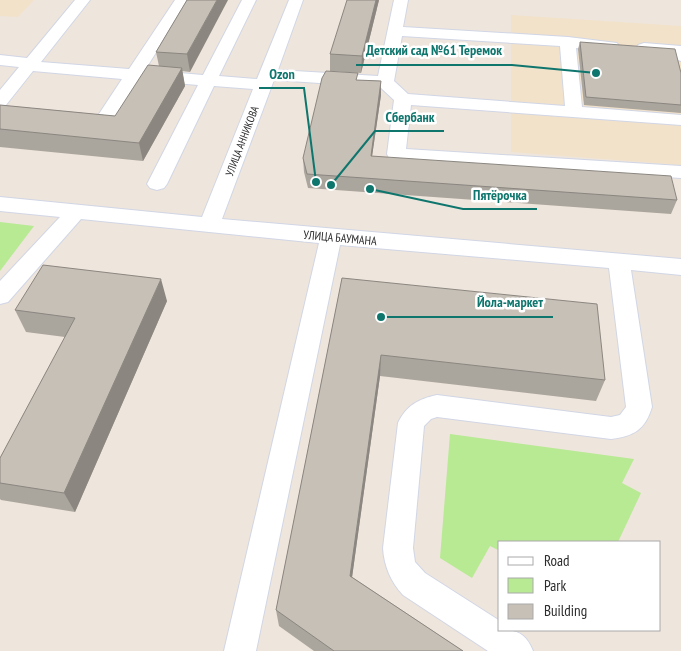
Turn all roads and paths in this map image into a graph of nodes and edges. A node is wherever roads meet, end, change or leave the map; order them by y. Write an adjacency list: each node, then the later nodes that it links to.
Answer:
1 (83, 0): 10 (street)
2 (182, 0): 11 (street)
3 (249, 0): 13 (street)
4 (296, 0): 12 (street, УЛИЦА АННИКОВА)
5 (401, 0): 6 (street)
6 (395, 31): 7 (street); 14 (street)
7 (568, 42): 8 (street); 17 (street)
8 (681, 56)
9 (0, 60): 10 (street)
10 (31, 64): 11 (street); 16 (street)
11 (134, 74): 13 (street); 18 (street)
12 (265, 79): 13 (street); 14 (street); 24 (street, УЛИЦА АННИКОВА)
13 (209, 80): 21 (street)
14 (386, 82): 15 (street)
15 (403, 99): 17 (street); 20 (street)
16 (3, 110)
17 (574, 112): 19 (street)
18 (65, 120)
19 (681, 120)
20 (681, 172)
21 (157, 184)
22 (0, 204): 23 (street, УЛИЦА БАУМАНА)
23 (76, 212): 24 (street, УЛИЦА БАУМАНА); 28 (street)
24 (209, 226): 25 (street, УЛИЦА БАУМАНА)
25 (331, 237): 26 (street, УЛИЦА БАУМАНА); 29 (street)
26 (619, 262): 27 (street, УЛИЦА БАУМАНА); 30 (street)
27 (681, 267)
28 (0, 296)
29 (240, 651)
30 (517, 651)

